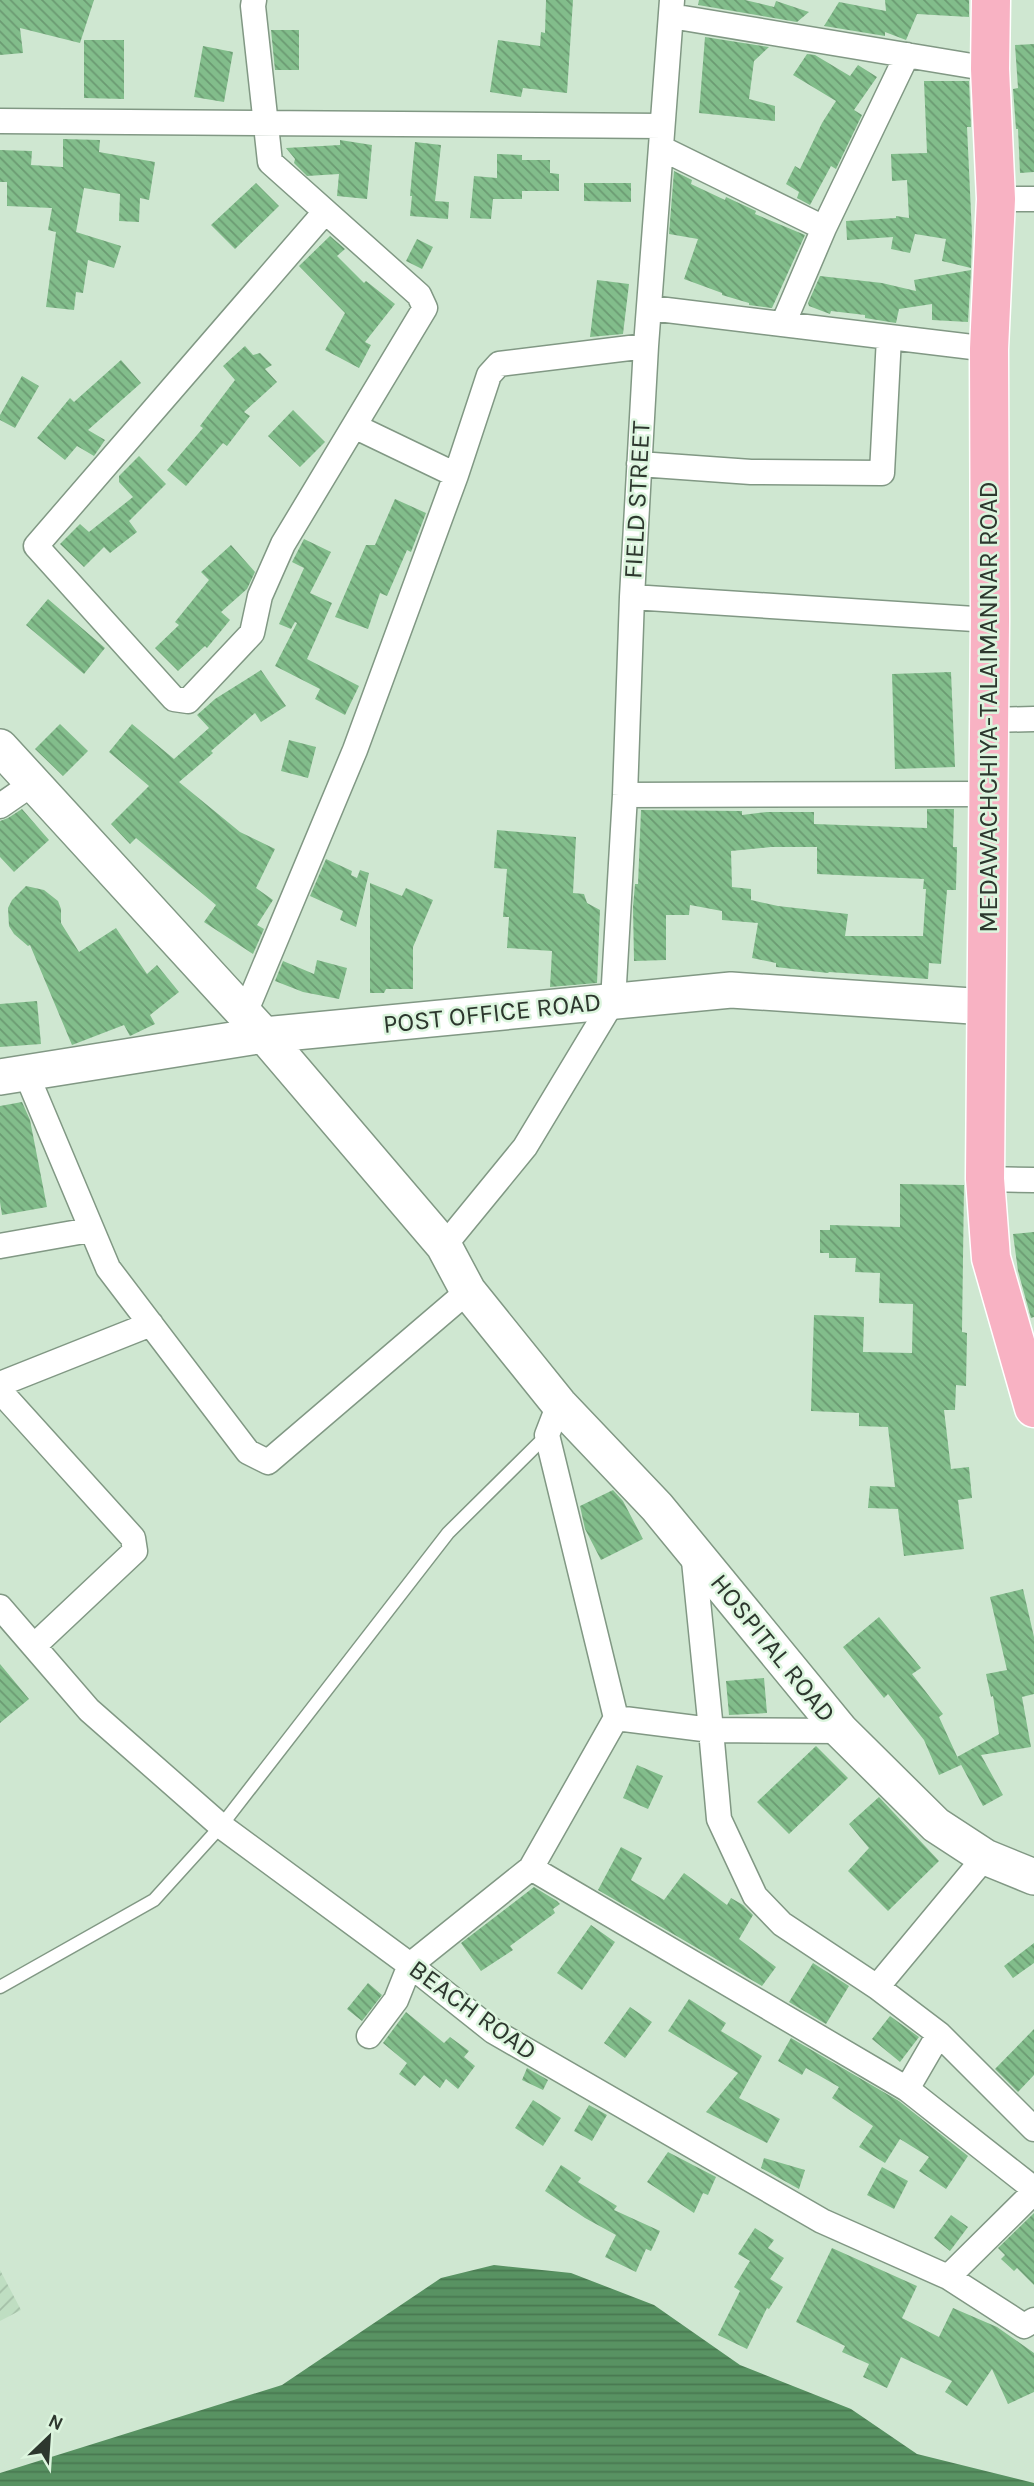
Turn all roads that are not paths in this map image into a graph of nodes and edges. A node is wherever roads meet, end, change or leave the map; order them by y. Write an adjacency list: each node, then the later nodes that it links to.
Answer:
1 (254, 0): 7 (street)
2 (991, 0): 5 (highway, MEDAWACHCHIYA-TALAIMANNAR ROAD)
3 (672, 8): 4 (street); 8 (street, FIELD STREET)
4 (907, 55): 5 (street); 12 (street)
5 (990, 69): 10 (highway, MEDAWACHCHIYA-TALAIMANNAR ROAD)
6 (0, 121): 7 (street)
7 (265, 124): 8 (street); 11 (street)
8 (662, 137): 12 (street); 13 (street, FIELD STREET)
9 (1034, 198): 10 (street)
10 (996, 199): 17 (highway, MEDAWACHCHIYA-TALAIMANNAR ROAD)
11 (325, 212): 18 (street); 18 (street)
12 (824, 228): 14 (street)
13 (650, 308): 14 (street); 16 (street, FIELD STREET)
14 (783, 324): 15 (street)
15 (889, 337): 17 (street); 19 (street)
16 (646, 346): 19 (street, FIELD STREET); 20 (street)
17 (989, 349): 22 (highway, MEDAWACHCHIYA-TALAIMANNAR ROAD)
18 (354, 426): 20 (street)
19 (639, 464): 21 (street, FIELD STREET)
20 (456, 475): 32 (street)
21 (632, 597): 22 (street); 28 (street, FIELD STREET)
22 (990, 620): 24 (highway, MEDAWACHCHIYA-TALAIMANNAR ROAD)
23 (1034, 719): 24 (street)
24 (989, 720): 27 (highway, MEDAWACHCHIYA-TALAIMANNAR ROAD)
25 (0, 747): 26 (street, HOSPITAL ROAD)
26 (32, 784): 29 (street); 32 (street, HOSPITAL ROAD)
27 (987, 794): 28 (street); 31 (highway, MEDAWACHCHIYA-TALAIMANNAR ROAD)
28 (625, 795): 30 (street, FIELD STREET)
29 (0, 806)
30 (613, 1001): 31 (street, POST OFFICE ROAD); 32 (street, POST OFFICE ROAD); 37 (street)
31 (987, 1007): 34 (highway, MEDAWACHCHIYA-TALAIMANNAR ROAD)
32 (254, 1024): 33 (street, POST OFFICE ROAD); 37 (street, HOSPITAL ROAD)
33 (13, 1075): 36 (street)
34 (985, 1179): 35 (street); 43 (highway, MEDAWACHCHIYA-TALAIMANNAR ROAD)
35 (1034, 1180)
36 (90, 1230): 38 (street); 40 (street)
37 (444, 1245): 39 (street, HOSPITAL ROAD)
38 (0, 1247)
39 (468, 1291): 40 (street); 44 (street, HOSPITAL ROAD)
40 (151, 1324): 41 (street)
41 (0, 1384)
42 (0, 1391): 47 (street)
43 (1034, 1408)
44 (553, 1420): 45 (street, HOSPITAL ROAD); 48 (street); 51 (lane)
45 (693, 1550): 49 (street); 50 (street, HOSPITAL ROAD)
46 (0, 1607): 47 (street, BEACH ROAD)
47 (34, 1646): 51 (street, BEACH ROAD)
48 (616, 1717): 49 (street); 52 (street)
49 (711, 1730): 50 (street); 56 (street)
50 (841, 1731): 53 (street, HOSPITAL ROAD)
51 (221, 1826): 54 (street, BEACH ROAD); 55 (lane)
52 (531, 1868): 54 (street); 59 (street)
53 (1019, 1871): 56 (street)
54 (410, 1965): 58 (street); 62 (street, BEACH ROAD)
55 (0, 1987)
56 (877, 1987): 57 (street)
57 (939, 2034): 59 (street); 60 (street)
58 (369, 2036)
59 (907, 2089): 61 (street)
60 (1034, 2129)
61 (1034, 2191): 62 (street)
62 (948, 2277): 63 (street, BEACH ROAD)
63 (1034, 2320)

